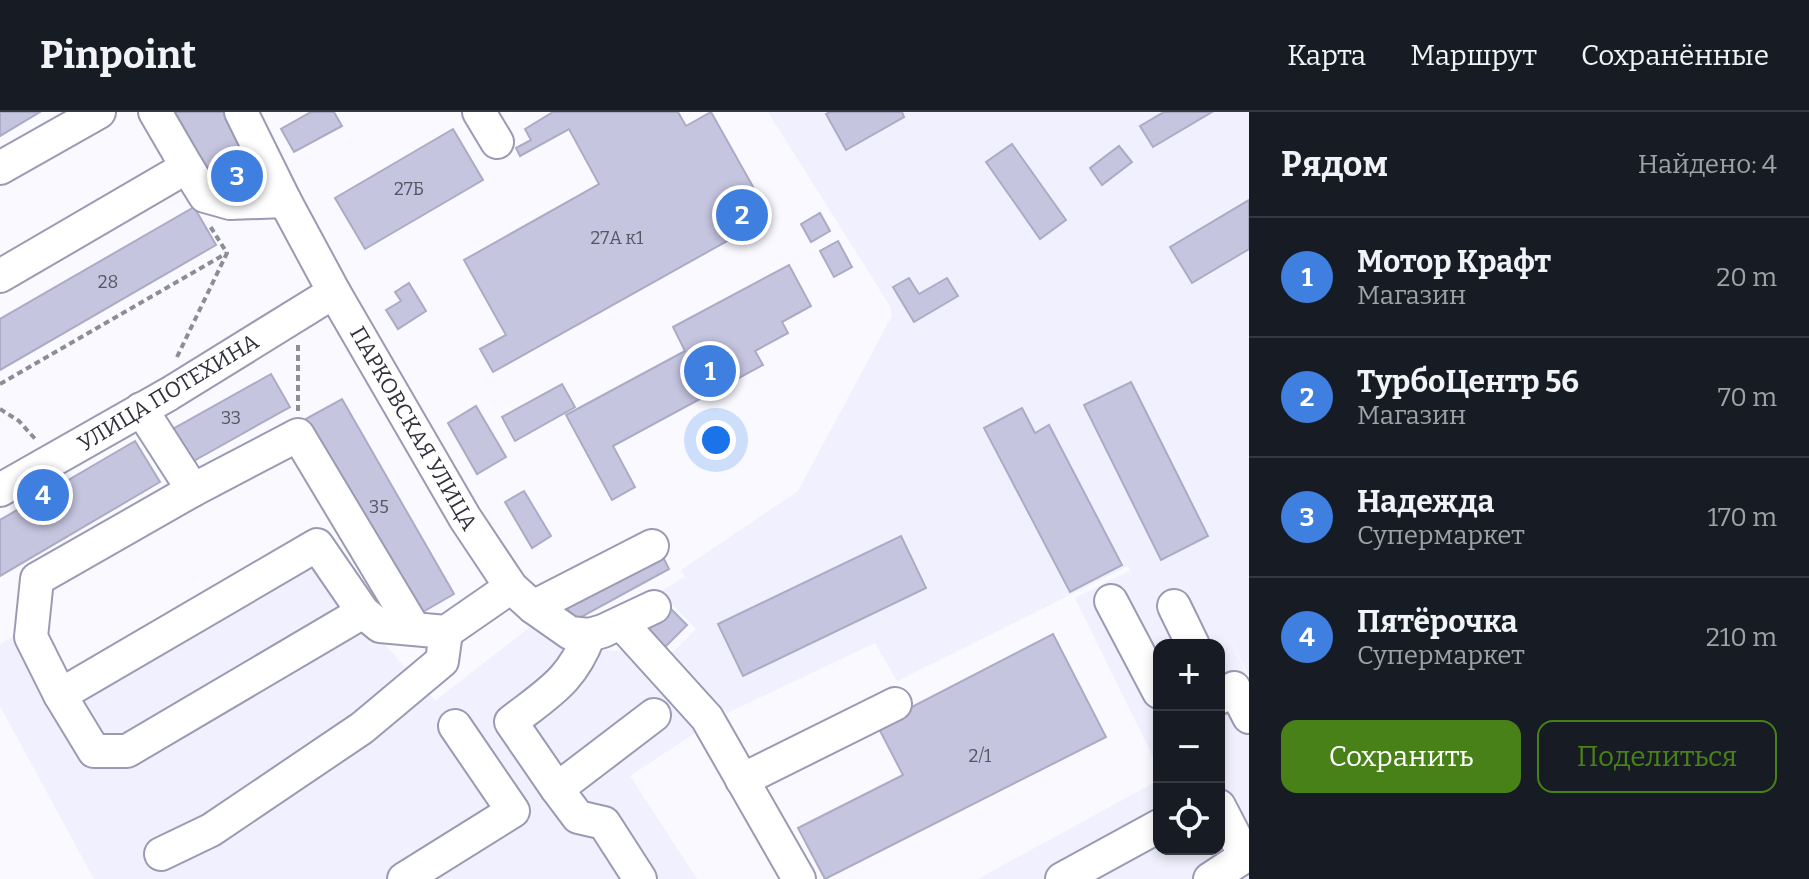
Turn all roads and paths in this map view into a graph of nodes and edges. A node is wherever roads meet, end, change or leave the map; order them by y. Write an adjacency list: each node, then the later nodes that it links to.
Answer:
1 (99, 112): 7 (street)
2 (155, 112): 6 (street)
3 (241, 112): 9 (street, ПАРКОВСКАЯ УЛИЦА)
4 (479, 112): 5 (street)
5 (497, 142)
6 (187, 167): 8 (street); 11 (street)
7 (0, 168)
8 (205, 196): 9 (street); 10 (path)
9 (285, 201): 12 (street, ПАРКОВСКАЯ УЛИЦА)
10 (227, 253): 14 (path); 15 (path)
11 (0, 276)
12 (334, 292): 15 (street, УЛИЦА ПОТЕХИНА); 22 (street, ПАРКОВСКАЯ УЛИЦА)
13 (298, 345): 17 (path)
14 (0, 384)
15 (155, 401): 18 (street, УЛИЦА ПОТЕХИНА); 20 (street)
16 (0, 409): 18 (path)
17 (298, 435): 20 (street); 28 (street)
18 (52, 461): 19 (street, УЛИЦА ПОТЕХИНА)
19 (0, 490)
20 (193, 490): 34 (street)
21 (652, 546): 22 (street)
22 (522, 597): 29 (street); 30 (street, ПАРКОВСКАЯ УЛИЦА)
23 (1111, 601): 32 (street)
24 (1174, 606): 31 (street)
25 (654, 607): 27 (street)
26 (363, 612): 28 (street); 34 (street); 34 (street)
27 (621, 623): 30 (street); 39 (street)
28 (413, 627): 29 (street)
29 (446, 632): 43 (street)
30 (579, 634): 38 (street)
31 (1190, 639)
32 (1153, 681)
33 (1225, 694): 37 (street)
34 (60, 695)
35 (895, 704): 39 (street)
36 (654, 715): 40 (street)
37 (1249, 717)
38 (511, 722): 40 (street); 45 (street)
39 (742, 780): 47 (street)
40 (557, 789): 46 (street)
41 (1225, 818): 44 (street)
42 (1153, 829): 48 (street)
43 (161, 854)
44 (1247, 860): 49 (street)
45 (404, 879)
46 (640, 879)
47 (799, 879)
48 (1062, 879)
49 (1210, 879)

